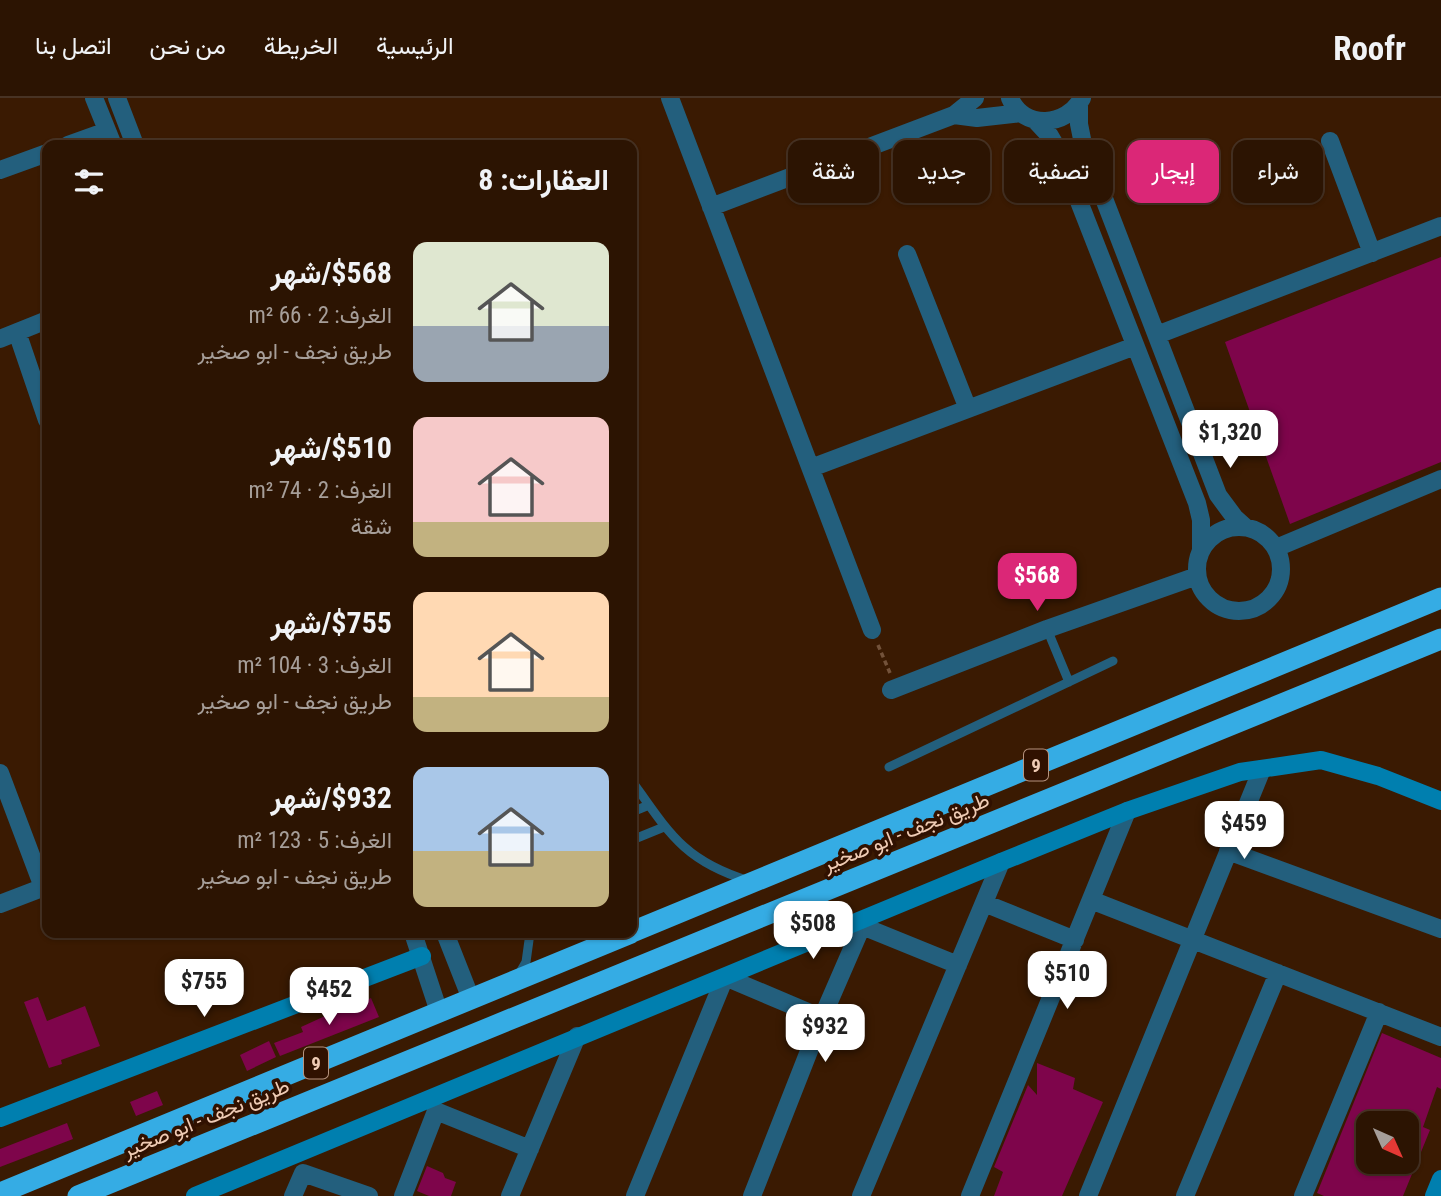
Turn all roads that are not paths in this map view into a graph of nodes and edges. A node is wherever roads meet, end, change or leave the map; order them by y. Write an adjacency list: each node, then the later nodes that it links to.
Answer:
1 (94, 98): 9 (street)
2 (117, 98): 10 (street)
3 (670, 98): 14 (street)
4 (975, 98): 7 (street)
5 (1010, 98): 8 (street)
6 (1080, 101): 8 (street); 20 (street)
7 (954, 116): 8 (street); 14 (street)
8 (1029, 117): 22 (street)
9 (110, 138)
10 (133, 140)
11 (1330, 141): 16 (street)
12 (42, 155): 13 (street)
13 (0, 170)
14 (711, 207): 25 (street)
15 (1441, 226): 16 (street)
16 (1372, 253): 20 (street)
17 (907, 254): 24 (street)
18 (42, 322): 19 (street)
19 (17, 332): 21 (street); 23 (street)
20 (1157, 335): 27 (street)
21 (0, 339)
22 (1135, 346): 24 (street); 29 (street)
23 (42, 405)
24 (968, 409): 25 (street)
25 (811, 468): 33 (street)
26 (1441, 478): 28 (street)
27 (1245, 527): 28 (street); 29 (street)
28 (1276, 548): 30 (street)
29 (1200, 551): 30 (street)
30 (1197, 576): 32 (street)
31 (1441, 598): 51 (highway, طريق نجف - ابو صخير / 9)
32 (1047, 629): 36 (lane); 37 (street)
33 (872, 630)
34 (1441, 639): 83 (highway, طريق نجف - ابو صخير / 9)
35 (1113, 662): 36 (lane)
36 (1069, 682): 38 (lane)
37 (894, 689)
38 (889, 767)
39 (1262, 769): 42 (main road); 45 (main road); 48 (street)
40 (0, 774): 50 (street)
41 (637, 788): 43 (lane)
42 (1441, 802)
43 (649, 805): 44 (lane); 46 (lane)
44 (637, 810)
45 (1128, 811): 49 (main road); 53 (street)
46 (664, 827): 47 (lane); 51 (lane)
47 (637, 838)
48 (1228, 851): 57 (street); 63 (street)
49 (1001, 862): 54 (street); 56 (main road)
50 (42, 879)
51 (754, 882): 58 (highway, طريق نجف - ابو صخير / 9)
52 (42, 887): 55 (street)
53 (1091, 900): 63 (street); 64 (street)
54 (984, 903): 64 (street); 66 (street)
55 (0, 904)
56 (864, 923): 66 (street); 68 (main road); 73 (street)
57 (1441, 929)
58 (637, 931)
59 (415, 938): 65 (street)
60 (447, 938): 70 (street)
61 (529, 938): 69 (lane)
62 (619, 938): 69 (highway, طريق نجف - ابو صخير / 9)
63 (1192, 939): 67 (street); 93 (street)
64 (1075, 940): 92 (street)
65 (422, 956): 71 (street); 77 (main road)
66 (958, 965): 91 (street)
67 (1278, 973): 72 (street); 94 (street)
68 (725, 977): 73 (street); 74 (main road); 89 (street)
69 (516, 980): 70 (highway, طريق نجف - ابو صخير / 9)
70 (471, 999): 71 (highway, طريق نجف - ابو صخير / 9)
71 (439, 1012): 82 (highway, طريق نجف - ابو صخير / 9)
72 (1378, 1012): 75 (street); 95 (street)
73 (822, 1018): 90 (street)
74 (577, 1036): 76 (main road); 78 (street)
75 (1441, 1037)
76 (438, 1103): 78 (street); 79 (main road); 87 (street)
77 (0, 1118)
78 (530, 1149): 88 (street)
79 (297, 1154): 80 (street); 84 (main road)
80 (303, 1173): 85 (street); 86 (street)
81 (1441, 1180): 96 (main road)
82 (0, 1193)
83 (78, 1196)
84 (195, 1196)
85 (293, 1196)
86 (369, 1196)
87 (403, 1196)
88 (510, 1196)
89 (635, 1196)
90 (752, 1196)
91 (861, 1196)
92 (970, 1196)
93 (1088, 1196)
94 (1185, 1196)
95 (1303, 1196)
96 (1434, 1196)

